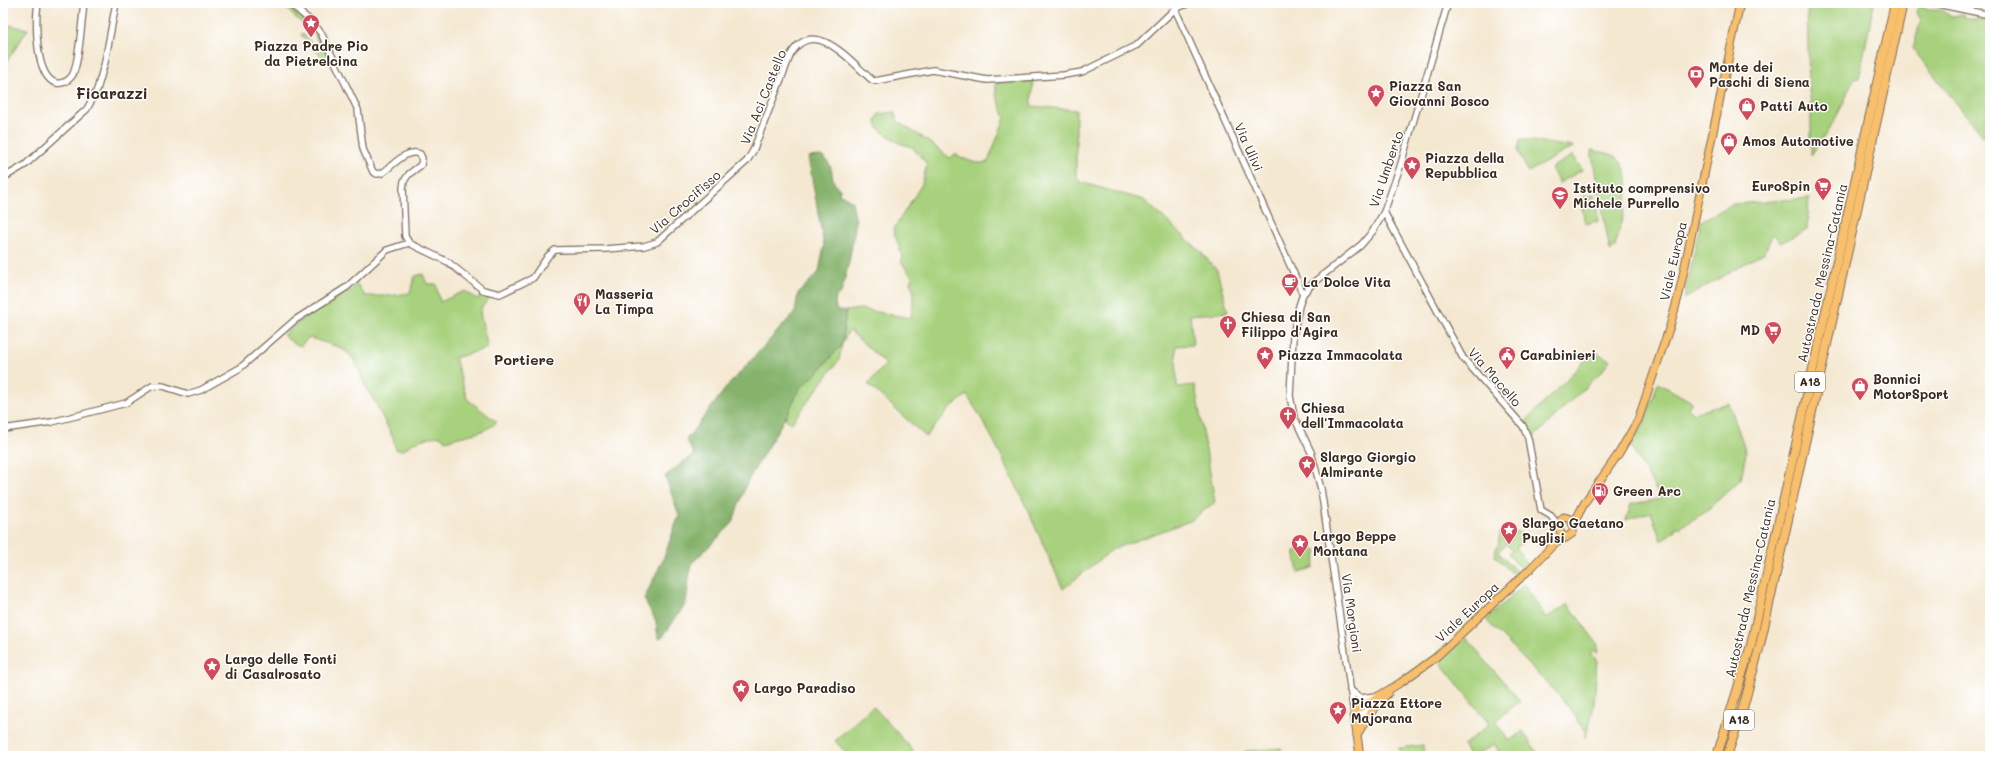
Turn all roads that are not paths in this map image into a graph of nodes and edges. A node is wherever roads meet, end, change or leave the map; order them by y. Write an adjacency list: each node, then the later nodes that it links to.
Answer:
1 (38, 3): 2 (street)
2 (84, 3)
3 (116, 3): 15 (street)
4 (289, 3): 17 (street)
5 (1189, 3): 12 (street)
6 (1448, 3): 16 (street, Via Umberto)
7 (1895, 3): 34 (highway, Autostrada Messina-Catania / A18)
8 (1900, 3): 28 (highway)
9 (1904, 3): 28 (highway, Autostrada Messina-Catania / A18)
10 (1933, 3): 13 (street)
11 (1740, 5): 21 (main road, Viale Europa)
12 (1175, 8): 14 (street, Via Aci Castello); 18 (street, Via Ulivi)
13 (1990, 15)
14 (747, 161): 17 (street, Via Crocifisso)
15 (3, 178)
16 (1384, 212): 18 (street, Via Umberto); 22 (street, Via Macello)
17 (409, 243): 19 (street)
18 (1303, 294): 20 (street, Via Umberto)
19 (3, 429)
20 (1311, 452): 29 (street, Via Morgioni)
21 (1585, 502): 23 (main road); 24 (main road)
22 (1551, 516): 23 (street); 25 (street, Via Macello)
23 (1565, 517): 24 (main road); 25 (main road)
24 (1573, 525): 26 (main road)
25 (1559, 528): 26 (main road); 27 (main road)
26 (1567, 537): 27 (main road)
27 (1554, 544): 30 (main road, Viale Europa)
28 (1749, 683): 35 (highway, Autostrada Messina-Catania / A18)
29 (1350, 690): 30 (street); 31 (street, Via Morgioni)
30 (1379, 698): 31 (main road, Viale Europa); 32 (main road)
31 (1354, 714): 32 (main road, Via Morgioni)
32 (1357, 735): 33 (main road, Via Morgioni)
33 (1360, 756)
34 (1717, 756)
35 (1727, 756)

